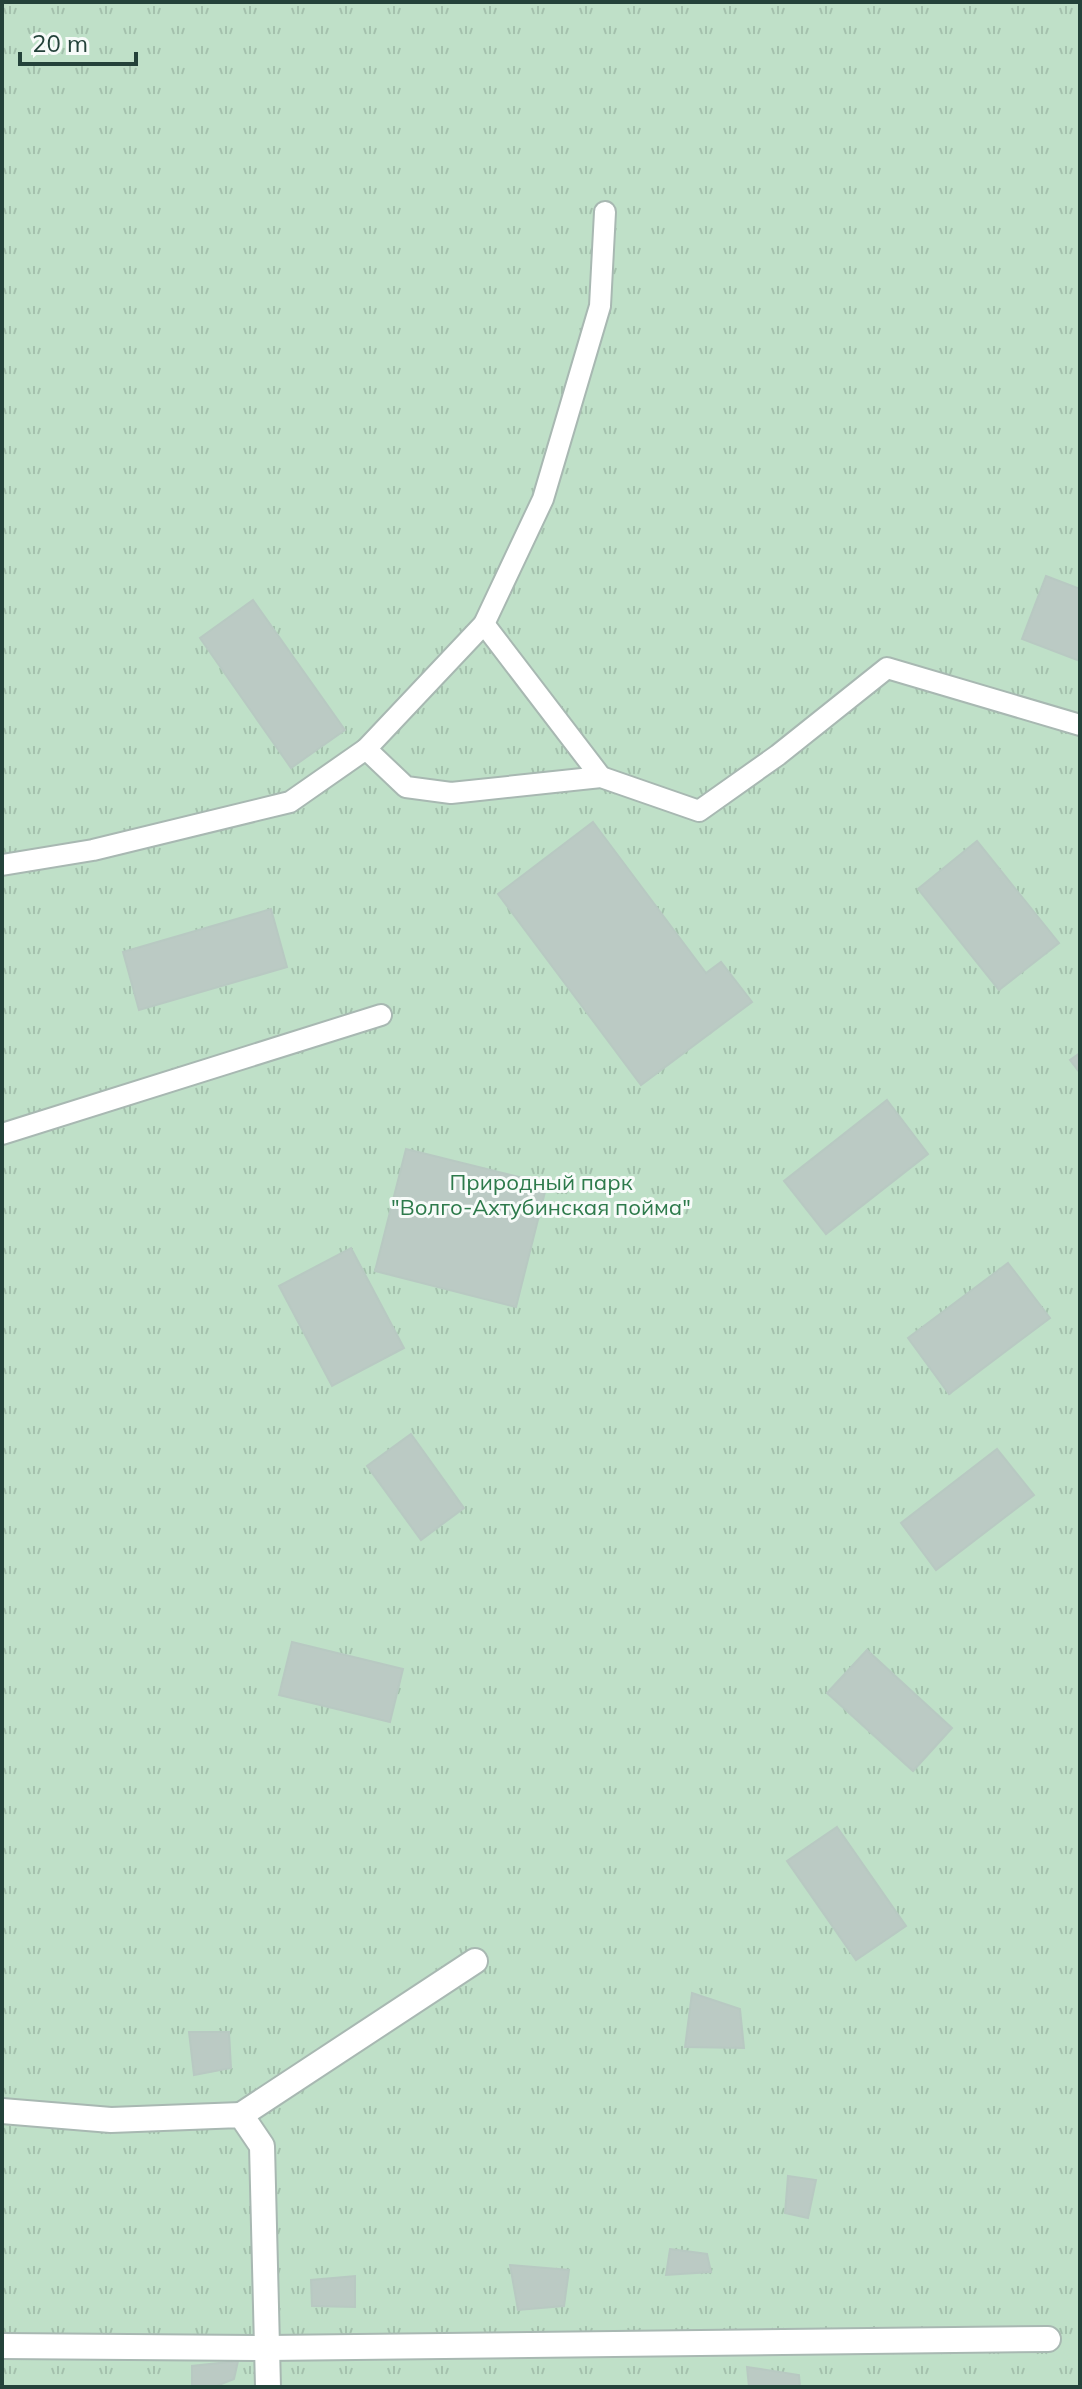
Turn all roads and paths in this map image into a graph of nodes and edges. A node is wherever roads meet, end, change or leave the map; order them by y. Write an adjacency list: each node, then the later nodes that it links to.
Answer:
1 (605, 212): 2 (lane)
2 (484, 624): 4 (lane); 5 (lane)
3 (1080, 725): 5 (lane)
4 (366, 749): 5 (lane); 6 (lane)
5 (601, 777)
6 (2, 865)
7 (381, 1015): 8 (lane)
8 (2, 1134)
9 (475, 1961): 11 (street)
10 (2, 2111): 11 (street)
11 (241, 2115): 14 (street)
12 (1048, 2339): 14 (street)
13 (2, 2346): 14 (street)
14 (268, 2348): 15 (street)
15 (268, 2387)

